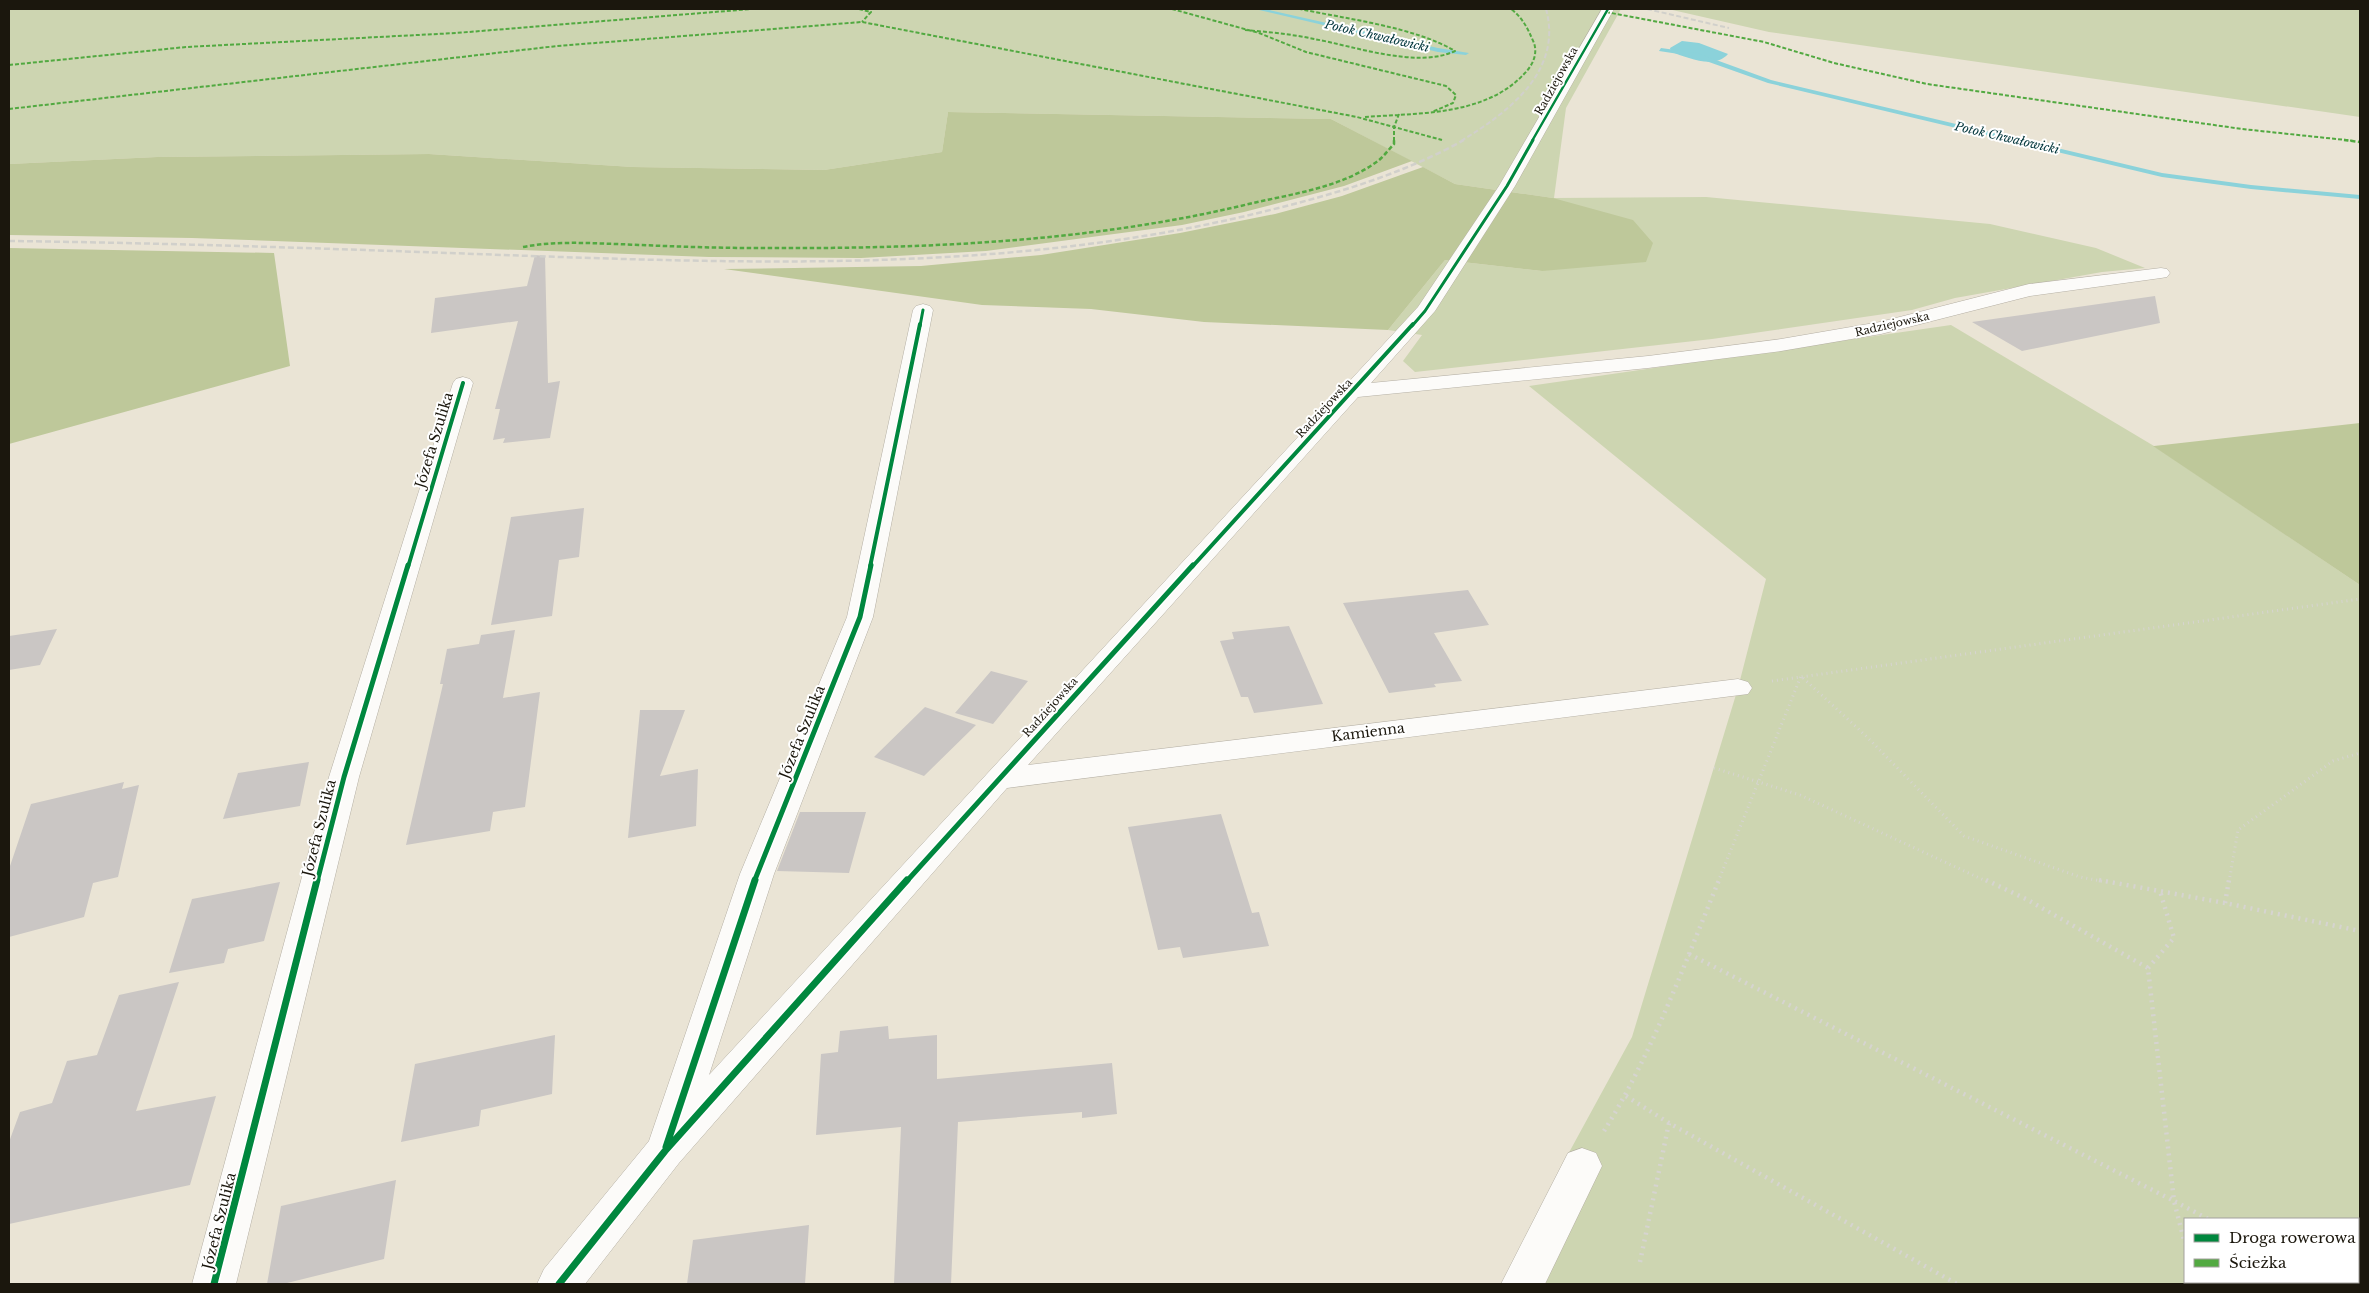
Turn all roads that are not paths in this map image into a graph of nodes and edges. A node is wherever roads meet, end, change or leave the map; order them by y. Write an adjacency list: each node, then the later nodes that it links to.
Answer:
1 (1608, 9): 5 (street, Radziejowska)
2 (2161, 273): 5 (street, Radziejowska)
3 (923, 310): 8 (street, Józefa Szulika)
4 (463, 383): 10 (street, Józefa Szulika)
5 (1353, 391): 7 (street, Radziejowska)
6 (1738, 688): 7 (street, Kamienna)
7 (998, 779): 8 (street, Józefa Szulika)
8 (665, 1151): 11 (street, Józefa Szulika)
9 (1582, 1166): 12 (street)
10 (214, 1284)
11 (560, 1284)
12 (1523, 1284)

